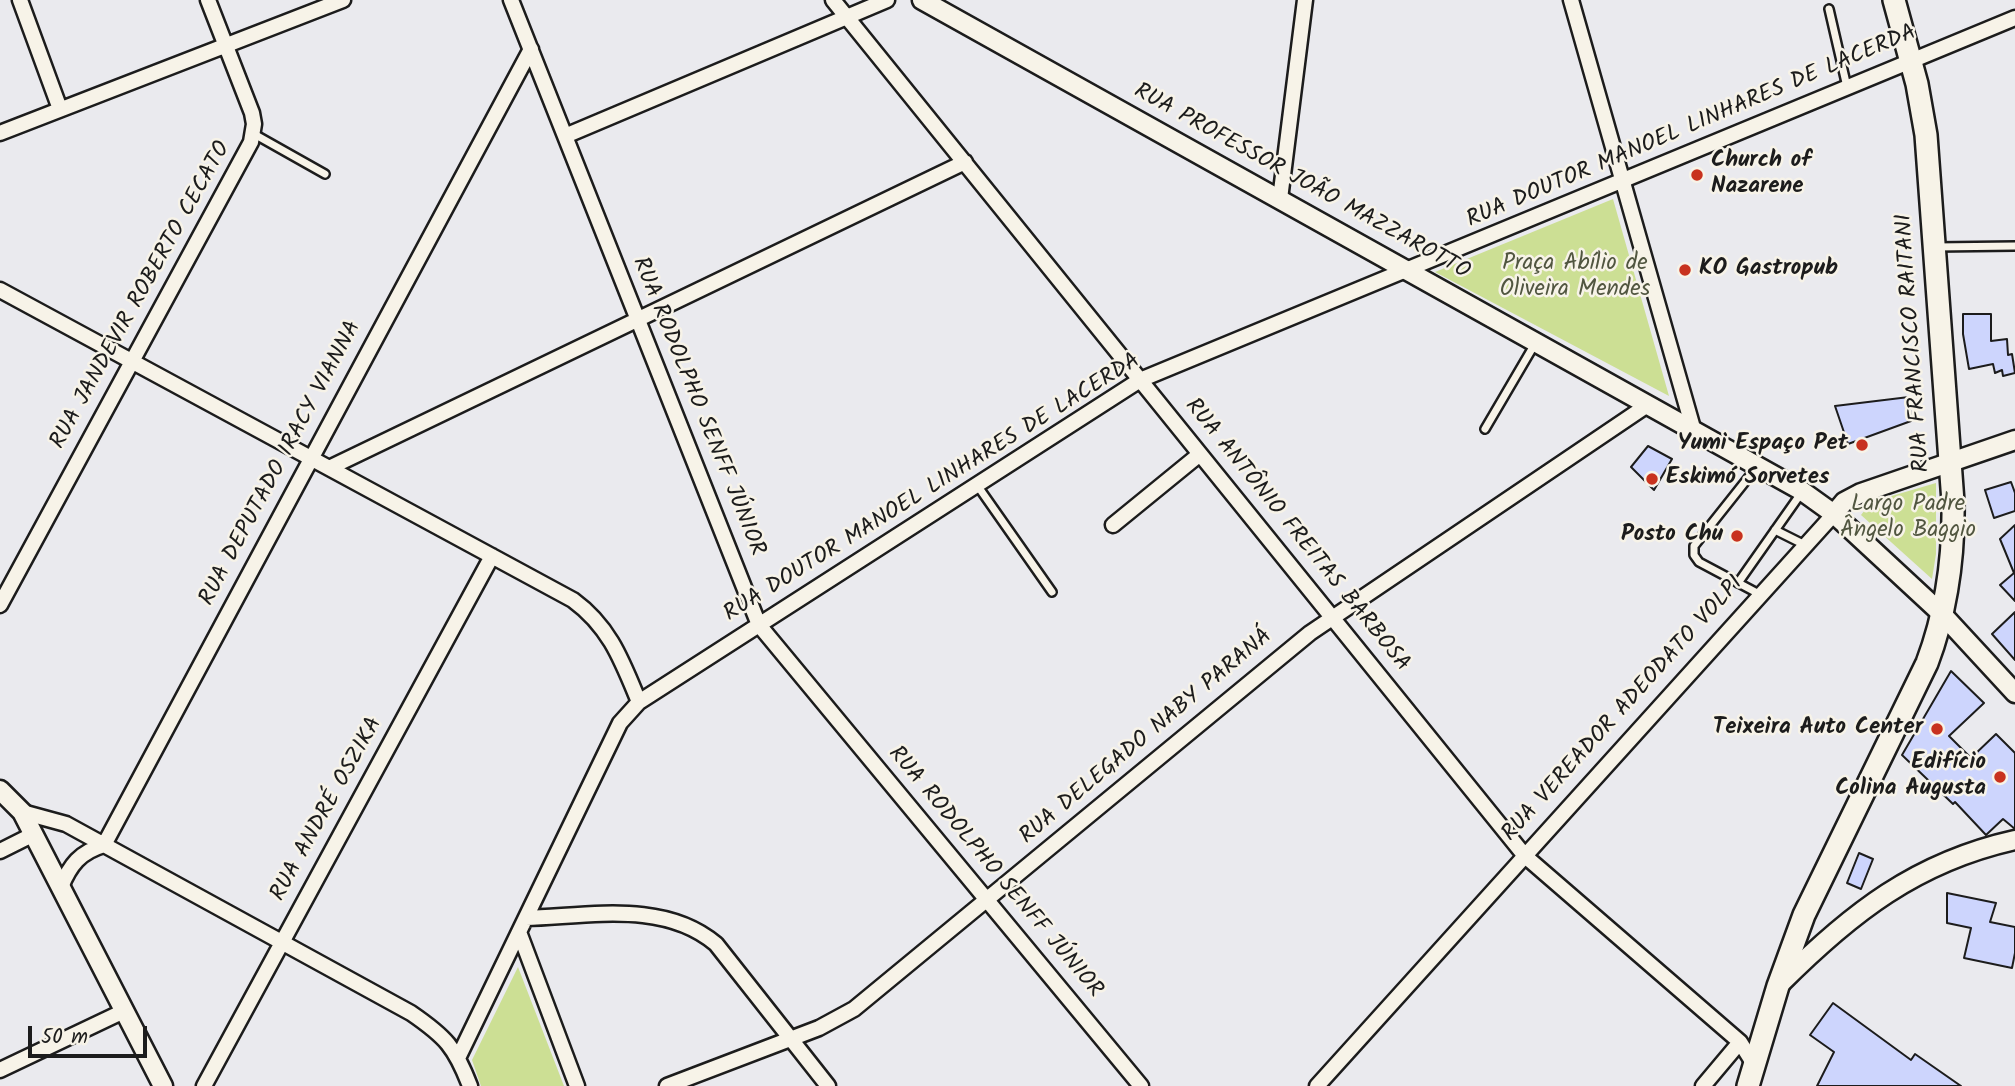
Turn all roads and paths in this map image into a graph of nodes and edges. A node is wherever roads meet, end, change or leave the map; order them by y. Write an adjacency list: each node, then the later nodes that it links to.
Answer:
1 (20, 0): 18 (street)
2 (208, 0): 14 (street, RUA JANDEVIR ROBERTO CECATO)
3 (343, 0): 14 (street)
4 (511, 0): 15 (street, RUA RODOLPHO SENFF JÚNIOR)
5 (834, 0): 12 (street, RUA ANTÔNIO FREITAS BARBOSA)
6 (887, 0): 12 (street)
7 (922, 0): 25 (street, RUA PROFESSOR JOÃO MAZZAROTTO)
8 (1305, 0): 25 (street)
9 (1571, 0): 24 (street)
10 (1894, 0): 16 (main road, RUA FRANCISCO RAITANI)
11 (1829, 9): 17 (lane)
12 (847, 17): 21 (street); 22 (street, RUA ANTÔNIO FREITAS BARBOSA)
13 (2015, 18): 16 (street, RUA DOUTOR MANOEL LINHARES DE LACERDA)
14 (226, 46): 18 (street); 20 (street, RUA JANDEVIR ROBERTO CECATO)
15 (531, 49): 21 (street, RUA RODOLPHO SENFF JÚNIOR); 39 (street, RUA DEPUTADO IRACY VIANNA)
16 (1912, 61): 17 (street, RUA DOUTOR MANOEL LINHARES DE LACERDA); 27 (main road, RUA FRANCISCO RAITANI)
17 (1847, 88): 24 (street, RUA DOUTOR MANOEL LINHARES DE LACERDA)
18 (60, 109): 19 (street)
19 (0, 132)
20 (254, 134): 23 (lane); 32 (street, RUA JANDEVIR ROBERTO CECATO)
21 (565, 136): 30 (street, RUA RODOLPHO SENFF JÚNIOR)
22 (965, 162): 30 (street); 33 (street, RUA ANTÔNIO FREITAS BARBOSA)
23 (325, 174)
24 (1622, 181): 28 (street, RUA DOUTOR MANOEL LINHARES DE LACERDA); 35 (street)
25 (1280, 199): 28 (street, RUA PROFESSOR JOÃO MAZZAROTTO)
26 (2015, 246): 27 (lane)
27 (1935, 247): 40 (main road, RUA FRANCISCO RAITANI)
28 (1409, 271): 31 (street, RUA PROFESSOR JOÃO MAZZAROTTO); 33 (street, RUA DOUTOR MANOEL LINHARES DE LACERDA)
29 (0, 290): 32 (street)
30 (638, 319): 42 (street); 56 (street, RUA RODOLPHO SENFF JÚNIOR)
31 (1536, 342): 34 (street, RUA PROFESSOR JOÃO MAZZAROTTO); 36 (lane)
32 (132, 362): 39 (street); 53 (street, RUA JANDEVIR ROBERTO CECATO)
33 (1140, 380): 38 (street, RUA ANTÔNIO FREITAS BARBOSA); 43 (street, RUA DOUTOR MANOEL LINHARES DE LACERDA)
34 (1649, 404): 35 (street, RUA PROFESSOR JOÃO MAZZAROTTO); 55 (street, RUA DELEGADO NABY PARANÁ)
35 (1693, 428): 41 (street, RUA PROFESSOR JOÃO MAZZAROTTO)
36 (1485, 429)
37 (2015, 440): 40 (street, RUA VEREADOR ADEODATO VOLPI)
38 (1200, 454): 46 (street); 55 (street, RUA ANTÔNIO FREITAS BARBOSA)
39 (311, 458): 42 (street); 63 (street, RUA DEPUTADO IRACY VIANNA)
40 (1950, 464): 45 (street, RUA VEREADOR ADEODATO VOLPI); 54 (main road, RUA FRANCISCO RAITANI)
41 (1759, 465): 44 (street, RUA PROFESSOR JOÃO MAZZAROTTO); 50 (lane)
42 (329, 468): 49 (street)
43 (977, 485): 51 (lane); 56 (street, RUA DOUTOR MANOEL LINHARES DE LACERDA)
44 (1802, 491): 45 (street, RUA PROFESSOR JOÃO MAZZAROTTO); 47 (lane)
45 (1834, 514): 48 (street, RUA VEREADOR ADEODATO VOLPI); 54 (street, RUA PROFESSOR JOÃO MAZZAROTTO)
46 (1113, 525)
47 (1775, 530): 48 (lane); 50 (lane)
48 (1805, 546): 52 (street, RUA VEREADOR ADEODATO VOLPI)
49 (492, 556): 58 (street); 70 (street, RUA ANDRÉ OSZIKA)
50 (1738, 583): 52 (lane)
51 (1052, 592)
52 (1761, 595): 65 (street, RUA VEREADOR ADEODATO VOLPI)
53 (0, 605)
54 (1943, 615): 57 (street, RUA PROFESSOR JOÃO MAZZAROTTO); 71 (main road, RUA FRANCISCO RAITANI)
55 (1332, 617): 65 (street, RUA ANTÔNIO FREITAS BARBOSA); 67 (street, RUA DELEGADO NABY PARANÁ)
56 (759, 625): 58 (street, RUA DOUTOR MANOEL LINHARES DE LACERDA); 67 (street, RUA RODOLPHO SENFF JÚNIOR)
57 (2015, 693)
58 (639, 702): 68 (street, RUA DOUTOR MANOEL LINHARES DE LACERDA)
59 (0, 790): 60 (street)
60 (22, 812): 61 (street); 63 (street)
61 (34, 834): 64 (street); 66 (street)
62 (2015, 840): 71 (street)
63 (104, 845): 66 (street); 70 (street)
64 (0, 850)
65 (1525, 856): 74 (street, RUA ANTÔNIO FREITAS BARBOSA); 85 (street, RUA VEREADOR ADEODATO VOLPI)
66 (61, 887): 72 (street)
67 (986, 901): 73 (street, RUA DELEGADO NABY PARANÁ); 84 (street, RUA RODOLPHO SENFF JÚNIOR)
68 (526, 918): 69 (street, RUA DOUTOR MANOEL LINHARES DE LACERDA); 73 (street)
69 (519, 932): 75 (street, RUA DOUTOR MANOEL LINHARES DE LACERDA); 81 (street)
70 (282, 943): 75 (street); 79 (street, RUA ANDRÉ OSZIKA)
71 (1778, 986): 77 (main road, RUA FRANCISCO RAITANI)
72 (124, 1010): 76 (street); 78 (street)
73 (792, 1039): 82 (street, RUA DELEGADO NABY PARANÁ); 83 (street)
74 (1740, 1042): 77 (street, RUA ANTÔNIO FREITAS BARBOSA); 86 (street)
75 (459, 1056): 80 (street)
76 (0, 1070)
77 (1751, 1077)
78 (163, 1086)
79 (204, 1086)
80 (470, 1086)
81 (577, 1086)
82 (667, 1086)
83 (828, 1086)
84 (1141, 1086)
85 (1317, 1086)
86 (1703, 1086)

